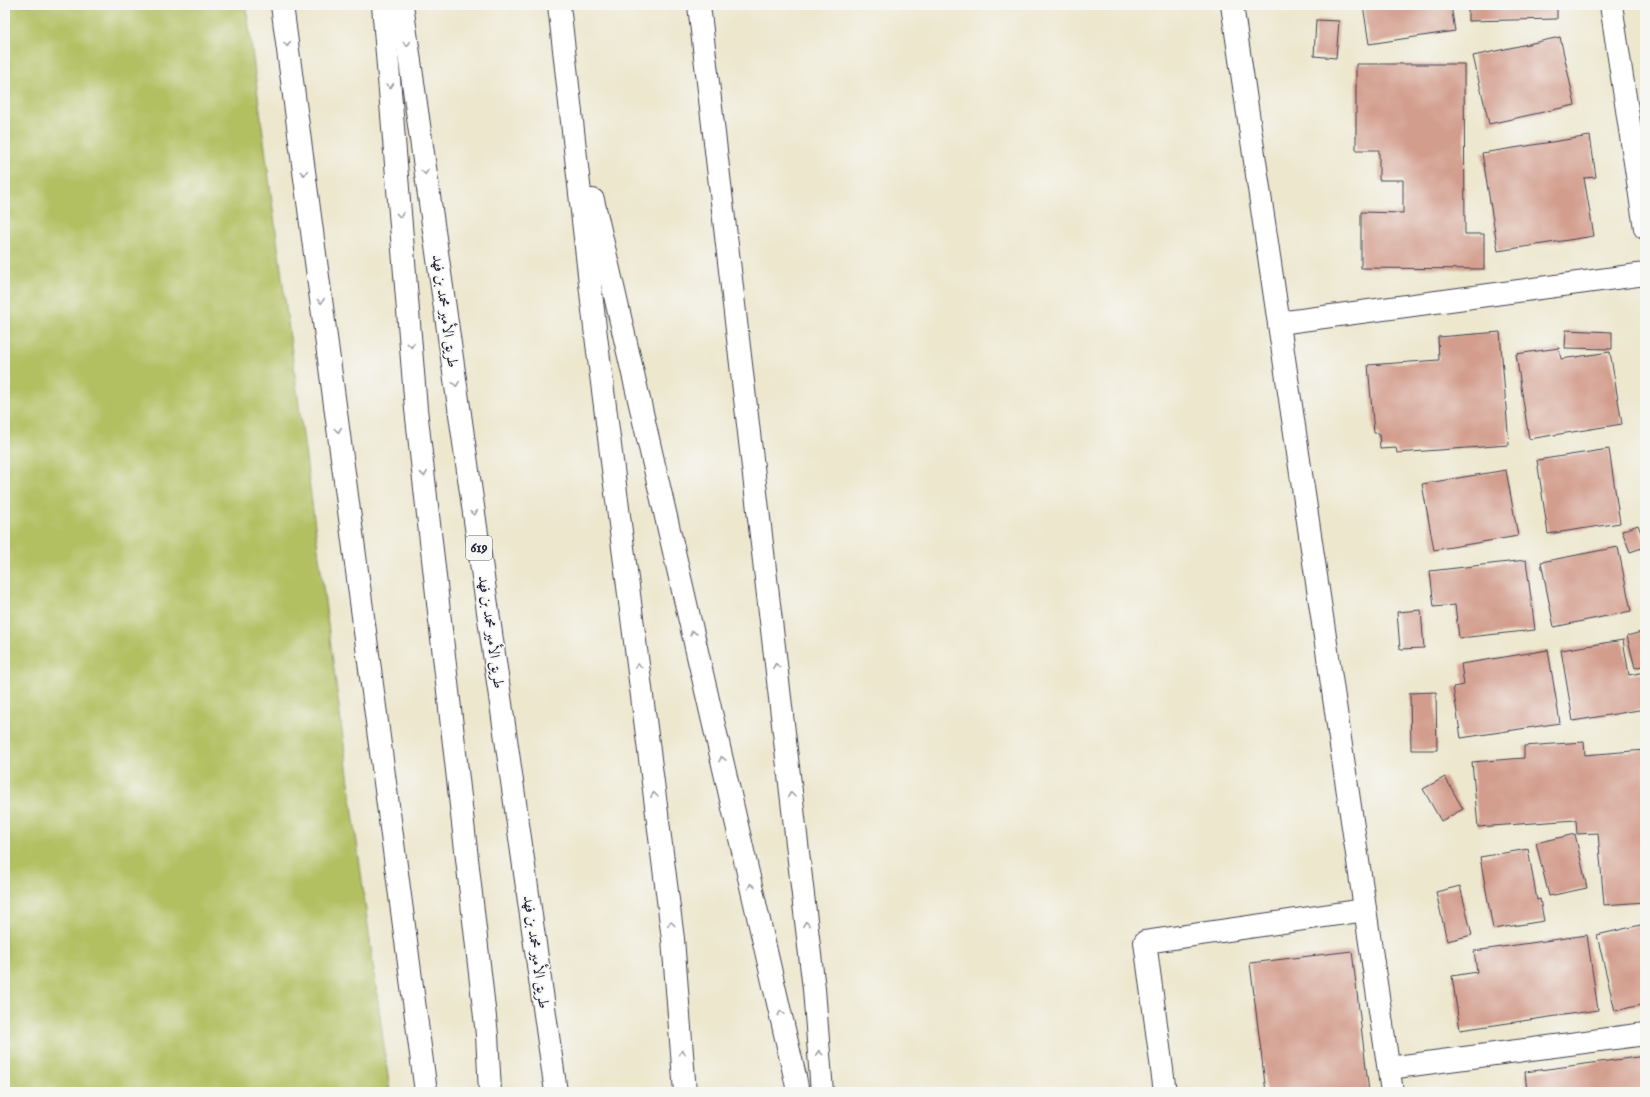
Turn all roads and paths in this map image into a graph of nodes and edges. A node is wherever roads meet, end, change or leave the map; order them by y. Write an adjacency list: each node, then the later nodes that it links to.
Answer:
1 (282, 5): 15 (main road, one-way to 15)
2 (383, 5): 16 (main road, one-way to 16)
3 (402, 5): 17 (main road, طريق الأمير محمد بن فهد / 619, one-way to 17)
4 (559, 5): 8 (main road)
5 (699, 5): 20 (main road, one-way to 5)
6 (1232, 5): 11 (main road)
7 (1611, 5): 9 (main road)
8 (570, 101): 18 (main road, one-way to 8); 19 (main road, one-way to 8)
9 (1645, 228)
10 (1645, 274): 11 (main road)
11 (1279, 323): 12 (main road)
12 (1365, 910): 14 (main road); 21 (main road)
13 (1645, 1034): 14 (main road)
14 (1389, 1068): 22 (main road)
15 (426, 1092)
16 (490, 1092)
17 (556, 1092)
18 (686, 1092)
19 (798, 1092)
20 (822, 1092)
21 (1165, 1092)
22 (1392, 1092)

